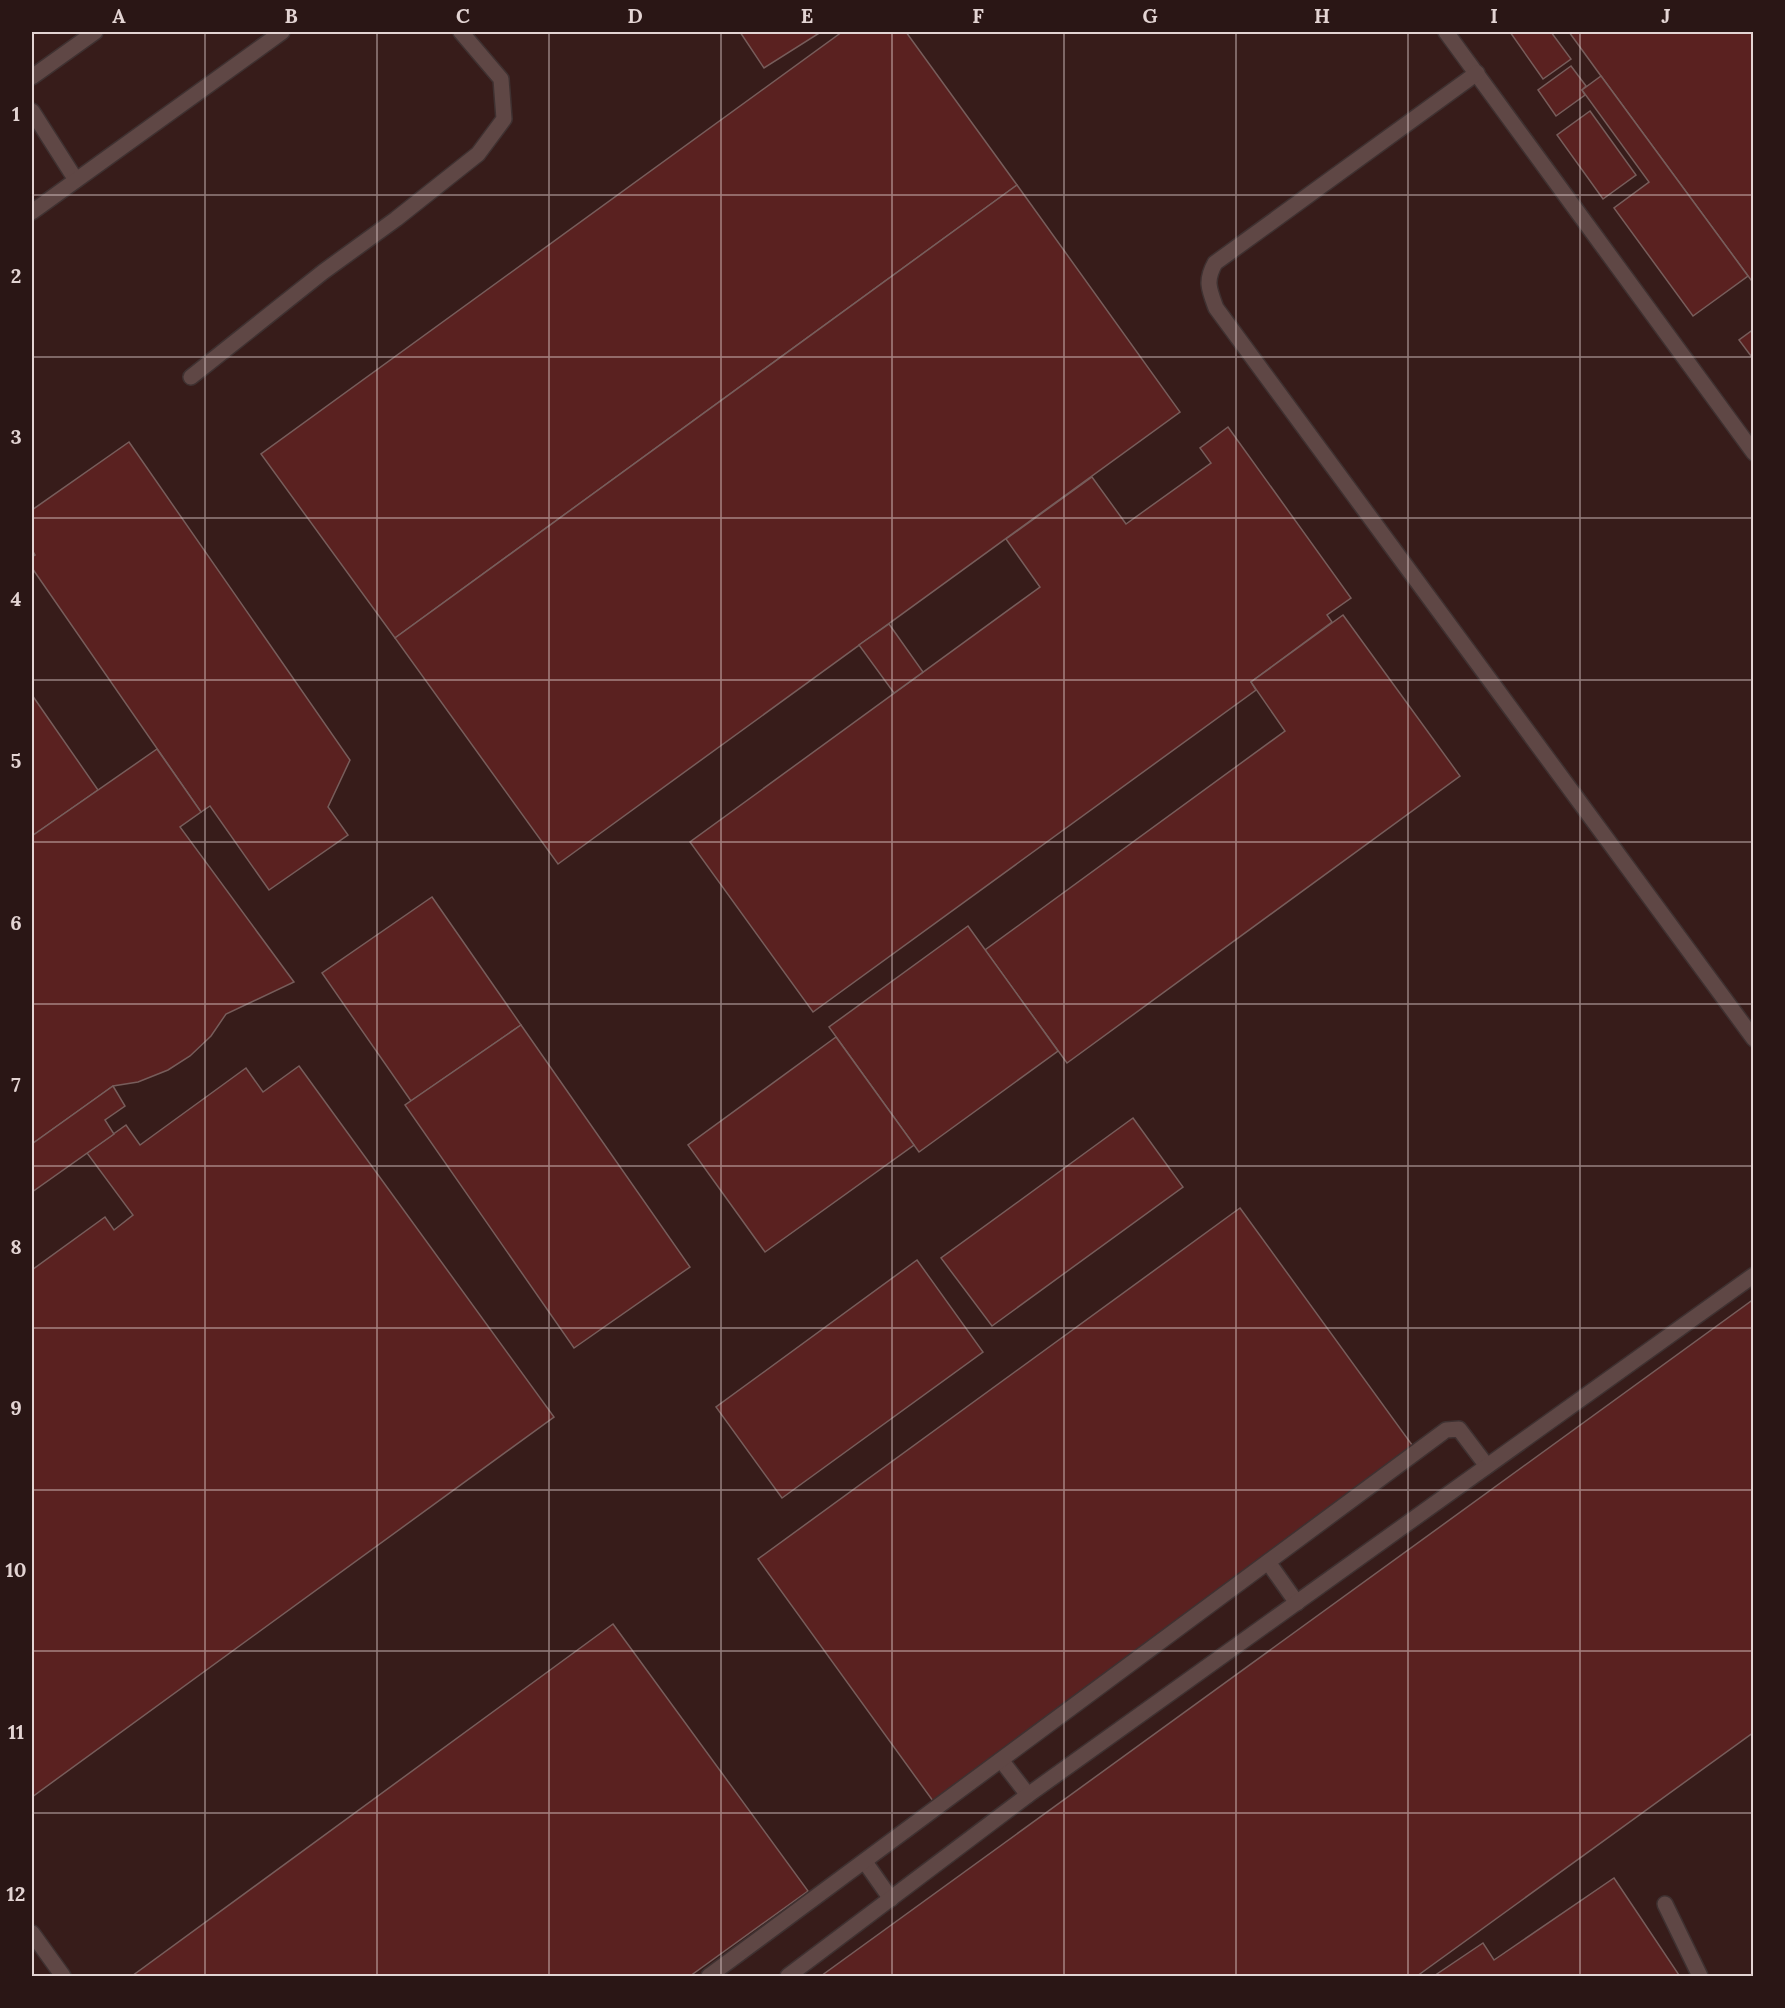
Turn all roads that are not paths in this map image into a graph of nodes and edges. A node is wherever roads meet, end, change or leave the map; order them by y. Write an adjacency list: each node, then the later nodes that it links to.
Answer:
1 (95, 32): 6 (street)
2 (282, 32): 8 (street)
3 (462, 32): 10 (street)
4 (1446, 32): 5 (street)
5 (1477, 73): 11 (street); 12 (street)
6 (32, 78)
7 (32, 111): 8 (street)
8 (76, 180): 9 (street)
9 (32, 213)
10 (191, 377)
11 (1754, 453)
12 (1754, 1039)
13 (1754, 1275): 14 (street)
14 (1487, 1466): 15 (street); 16 (street)
15 (1268, 1562): 16 (street); 17 (street)
16 (1297, 1603): 18 (street)
17 (1001, 1760): 18 (street); 19 (street)
18 (1028, 1795): 20 (street)
19 (865, 1862): 20 (street); 24 (street)
20 (891, 1899): 25 (street)
21 (1665, 1904): 26 (street)
22 (32, 1933): 23 (street)
23 (63, 1977)
24 (709, 1977)
25 (788, 1977)
26 (1700, 1977)

